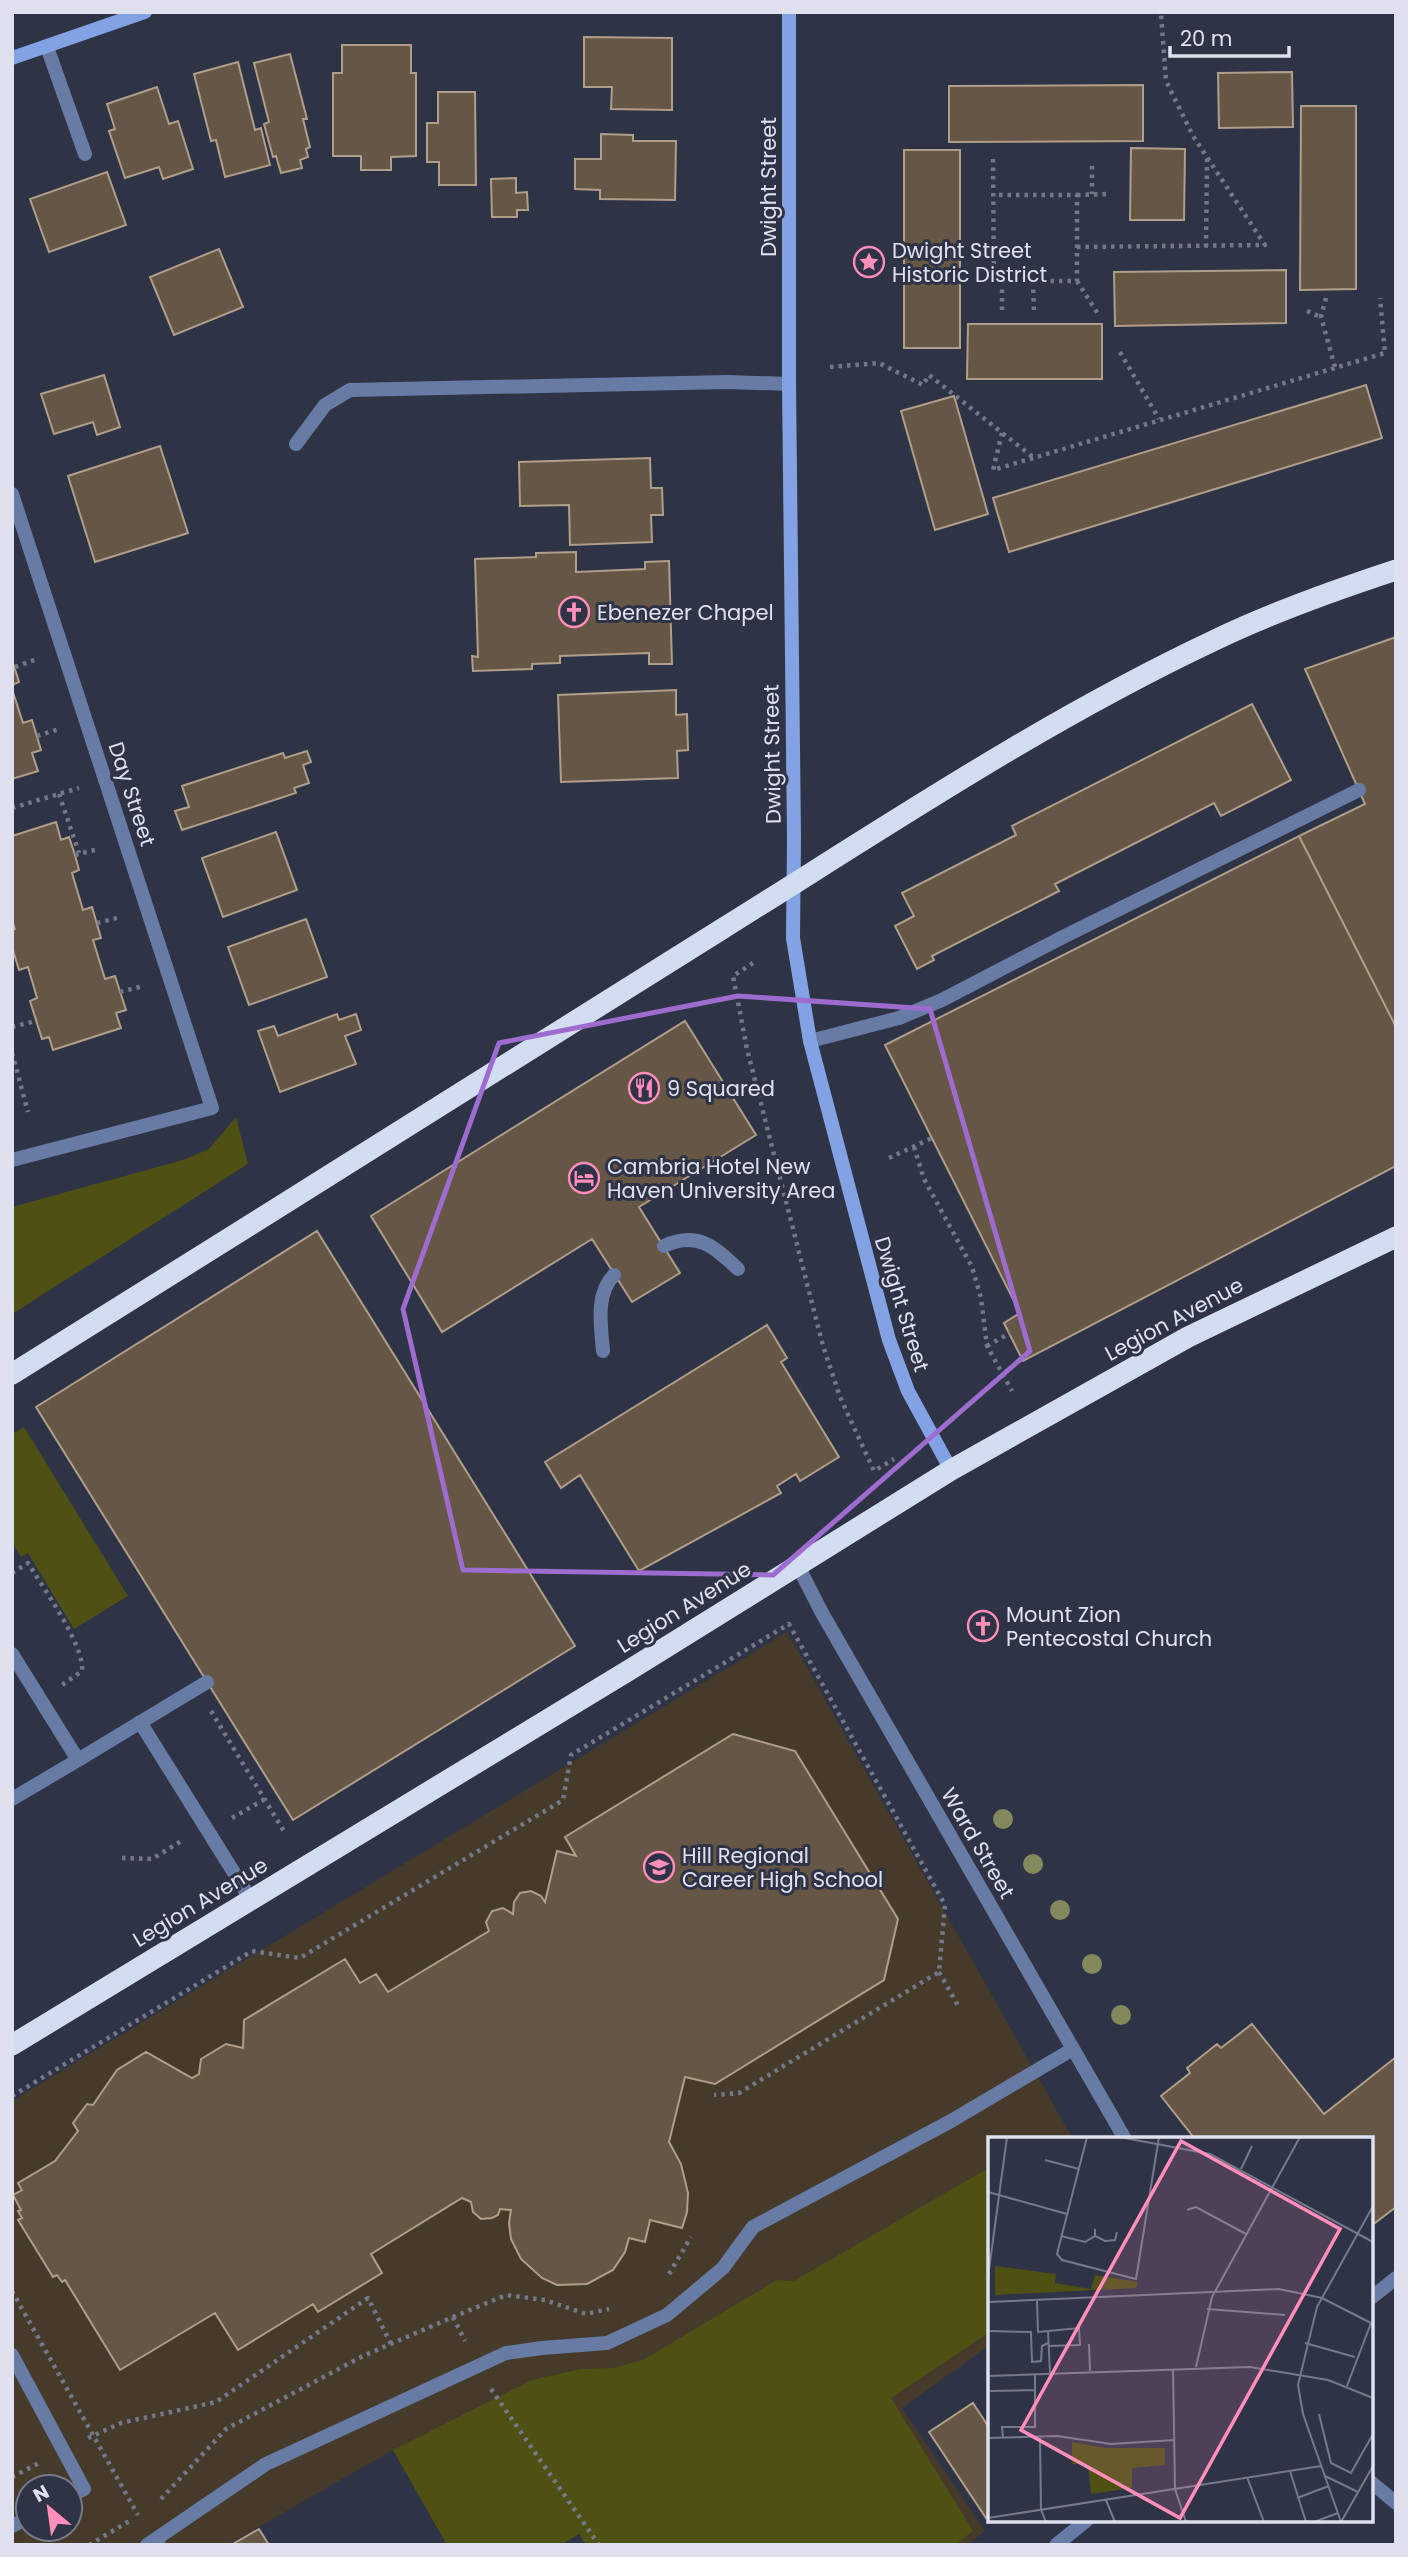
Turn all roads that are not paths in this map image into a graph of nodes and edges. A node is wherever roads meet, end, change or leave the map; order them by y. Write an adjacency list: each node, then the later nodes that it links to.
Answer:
1 (145, 12): 3 (main road)
2 (789, 12): 6 (main road, Dwight Street)
3 (47, 47): 4 (main road); 5 (street)
4 (12, 58)
5 (85, 154)
6 (789, 384): 7 (street); 11 (main road, Dwight Street)
7 (296, 444)
8 (12, 494): 13 (street, Day Street)
9 (1396, 570): 11 (highway)
10 (1359, 790): 12 (street)
11 (793, 885): 12 (main road, Dwight Street); 19 (highway)
12 (810, 1041): 20 (main road, Dwight Street)
13 (12, 1160)
14 (1396, 1237): 20 (highway, Legion Avenue)
15 (664, 1246): 16 (street)
16 (738, 1269)
17 (614, 1275): 18 (street)
18 (603, 1351)
19 (12, 1374)
20 (951, 1470): 21 (highway, Legion Avenue)
21 (798, 1566): 27 (highway, Legion Avenue); 29 (street, Ward Street)
22 (12, 1654): 25 (street)
23 (202, 1684): 24 (street)
24 (140, 1722): 25 (street); 27 (street)
25 (78, 1760): 26 (street)
26 (12, 1800)
27 (251, 1900): 28 (highway, Legion Avenue)
28 (12, 2045)
29 (1073, 2049): 30 (street, Ward Street); 38 (street)
30 (1124, 2137)
31 (1396, 2278): 32 (street)
32 (1373, 2296)
33 (12, 2355): 34 (street)
34 (75, 2473)
35 (1373, 2484): 36 (street)
36 (1396, 2503)
37 (1085, 2522): 39 (street)
38 (154, 2543)
39 (1056, 2545)

